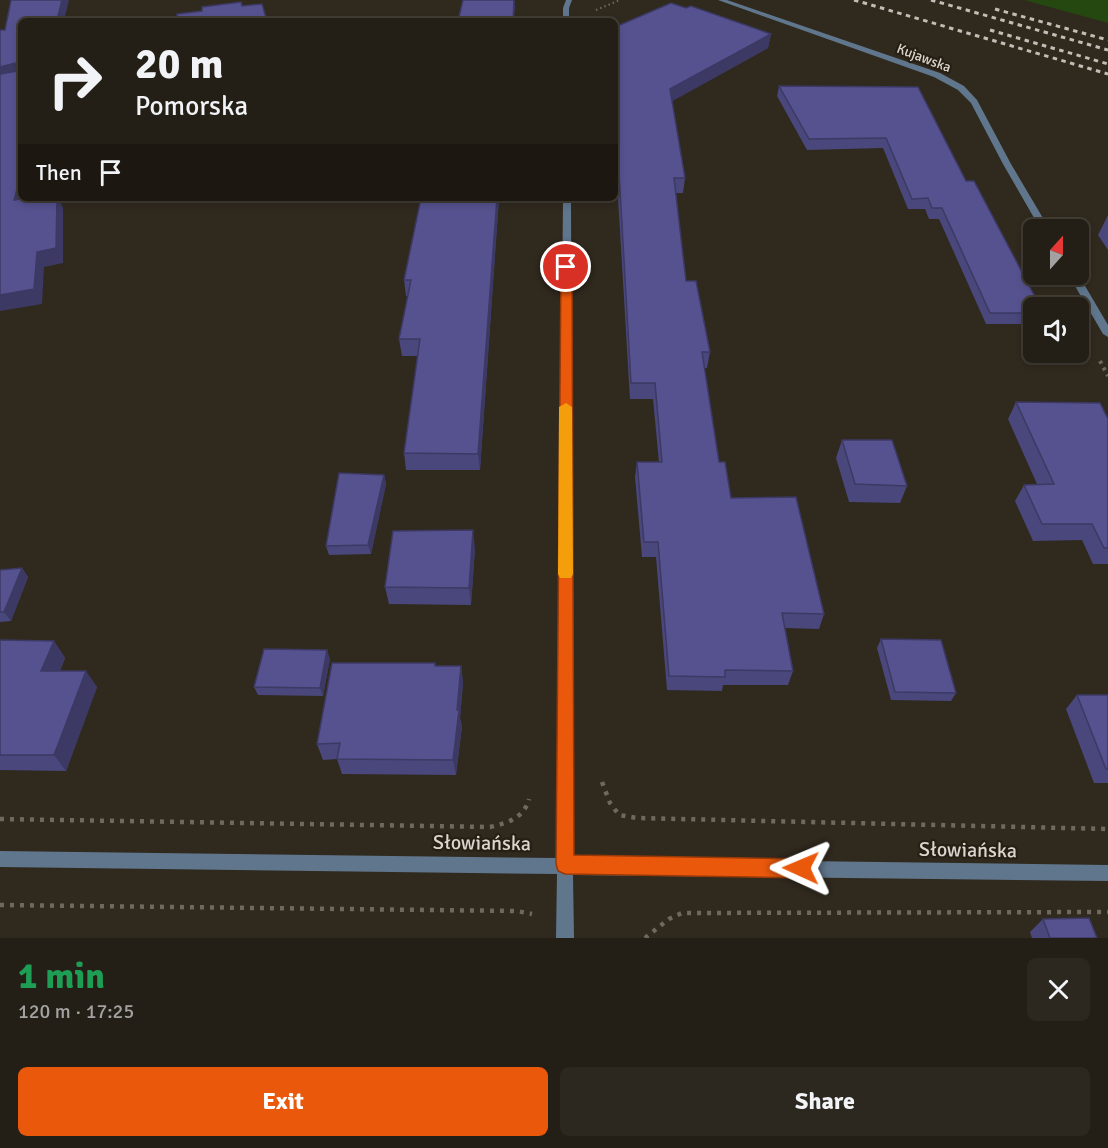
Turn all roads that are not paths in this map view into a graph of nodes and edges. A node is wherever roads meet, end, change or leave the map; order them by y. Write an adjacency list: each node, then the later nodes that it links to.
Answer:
1 (569, 0): 3 (street)
2 (721, 0): 5 (street, Kujawska)
3 (566, 18)
4 (567, 201): 9 (street)
5 (1039, 219)
6 (1079, 285): 7 (street)
7 (1108, 334)
8 (0, 859): 9 (street, Słowiańska)
9 (565, 864): 10 (street, Słowiańska); 11 (street)
10 (1108, 873)
11 (565, 938)

